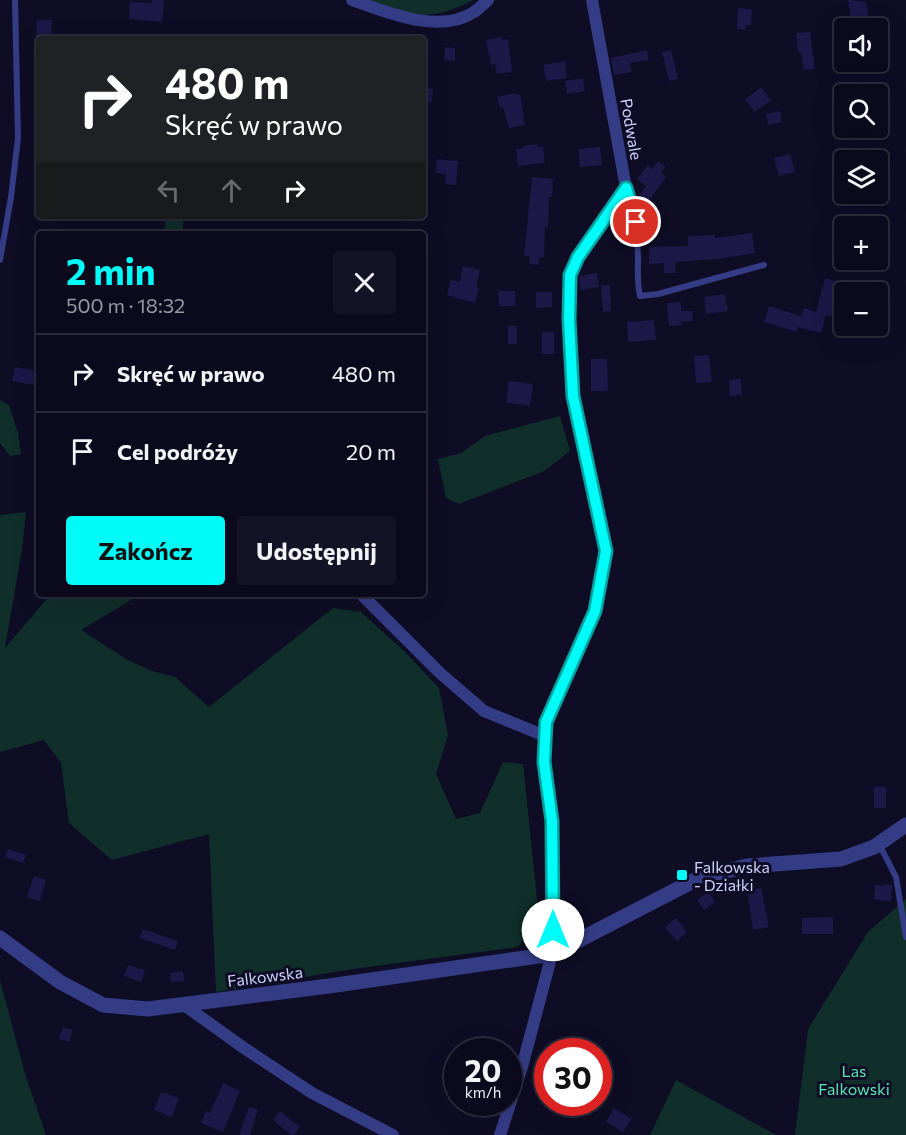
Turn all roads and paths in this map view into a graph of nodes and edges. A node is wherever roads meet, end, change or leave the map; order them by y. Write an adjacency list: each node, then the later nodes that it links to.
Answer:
1 (15, 0): 6 (lane)
2 (352, 0): 3 (street)
3 (488, 0)
4 (592, 0): 5 (street, Podwale)
5 (626, 188): 7 (lane); 9 (street)
6 (0, 260)
7 (764, 265)
8 (364, 597): 9 (street)
9 (545, 736): 14 (street)
10 (906, 825): 11 (street, Falkowska)
11 (879, 844): 12 (lane); 14 (street, Falkowska)
12 (906, 936)
13 (0, 938): 15 (street, Falkowska)
14 (552, 954): 15 (street, Falkowska); 17 (street)
15 (184, 1005): 16 (street)
16 (393, 1135)
17 (500, 1135)

